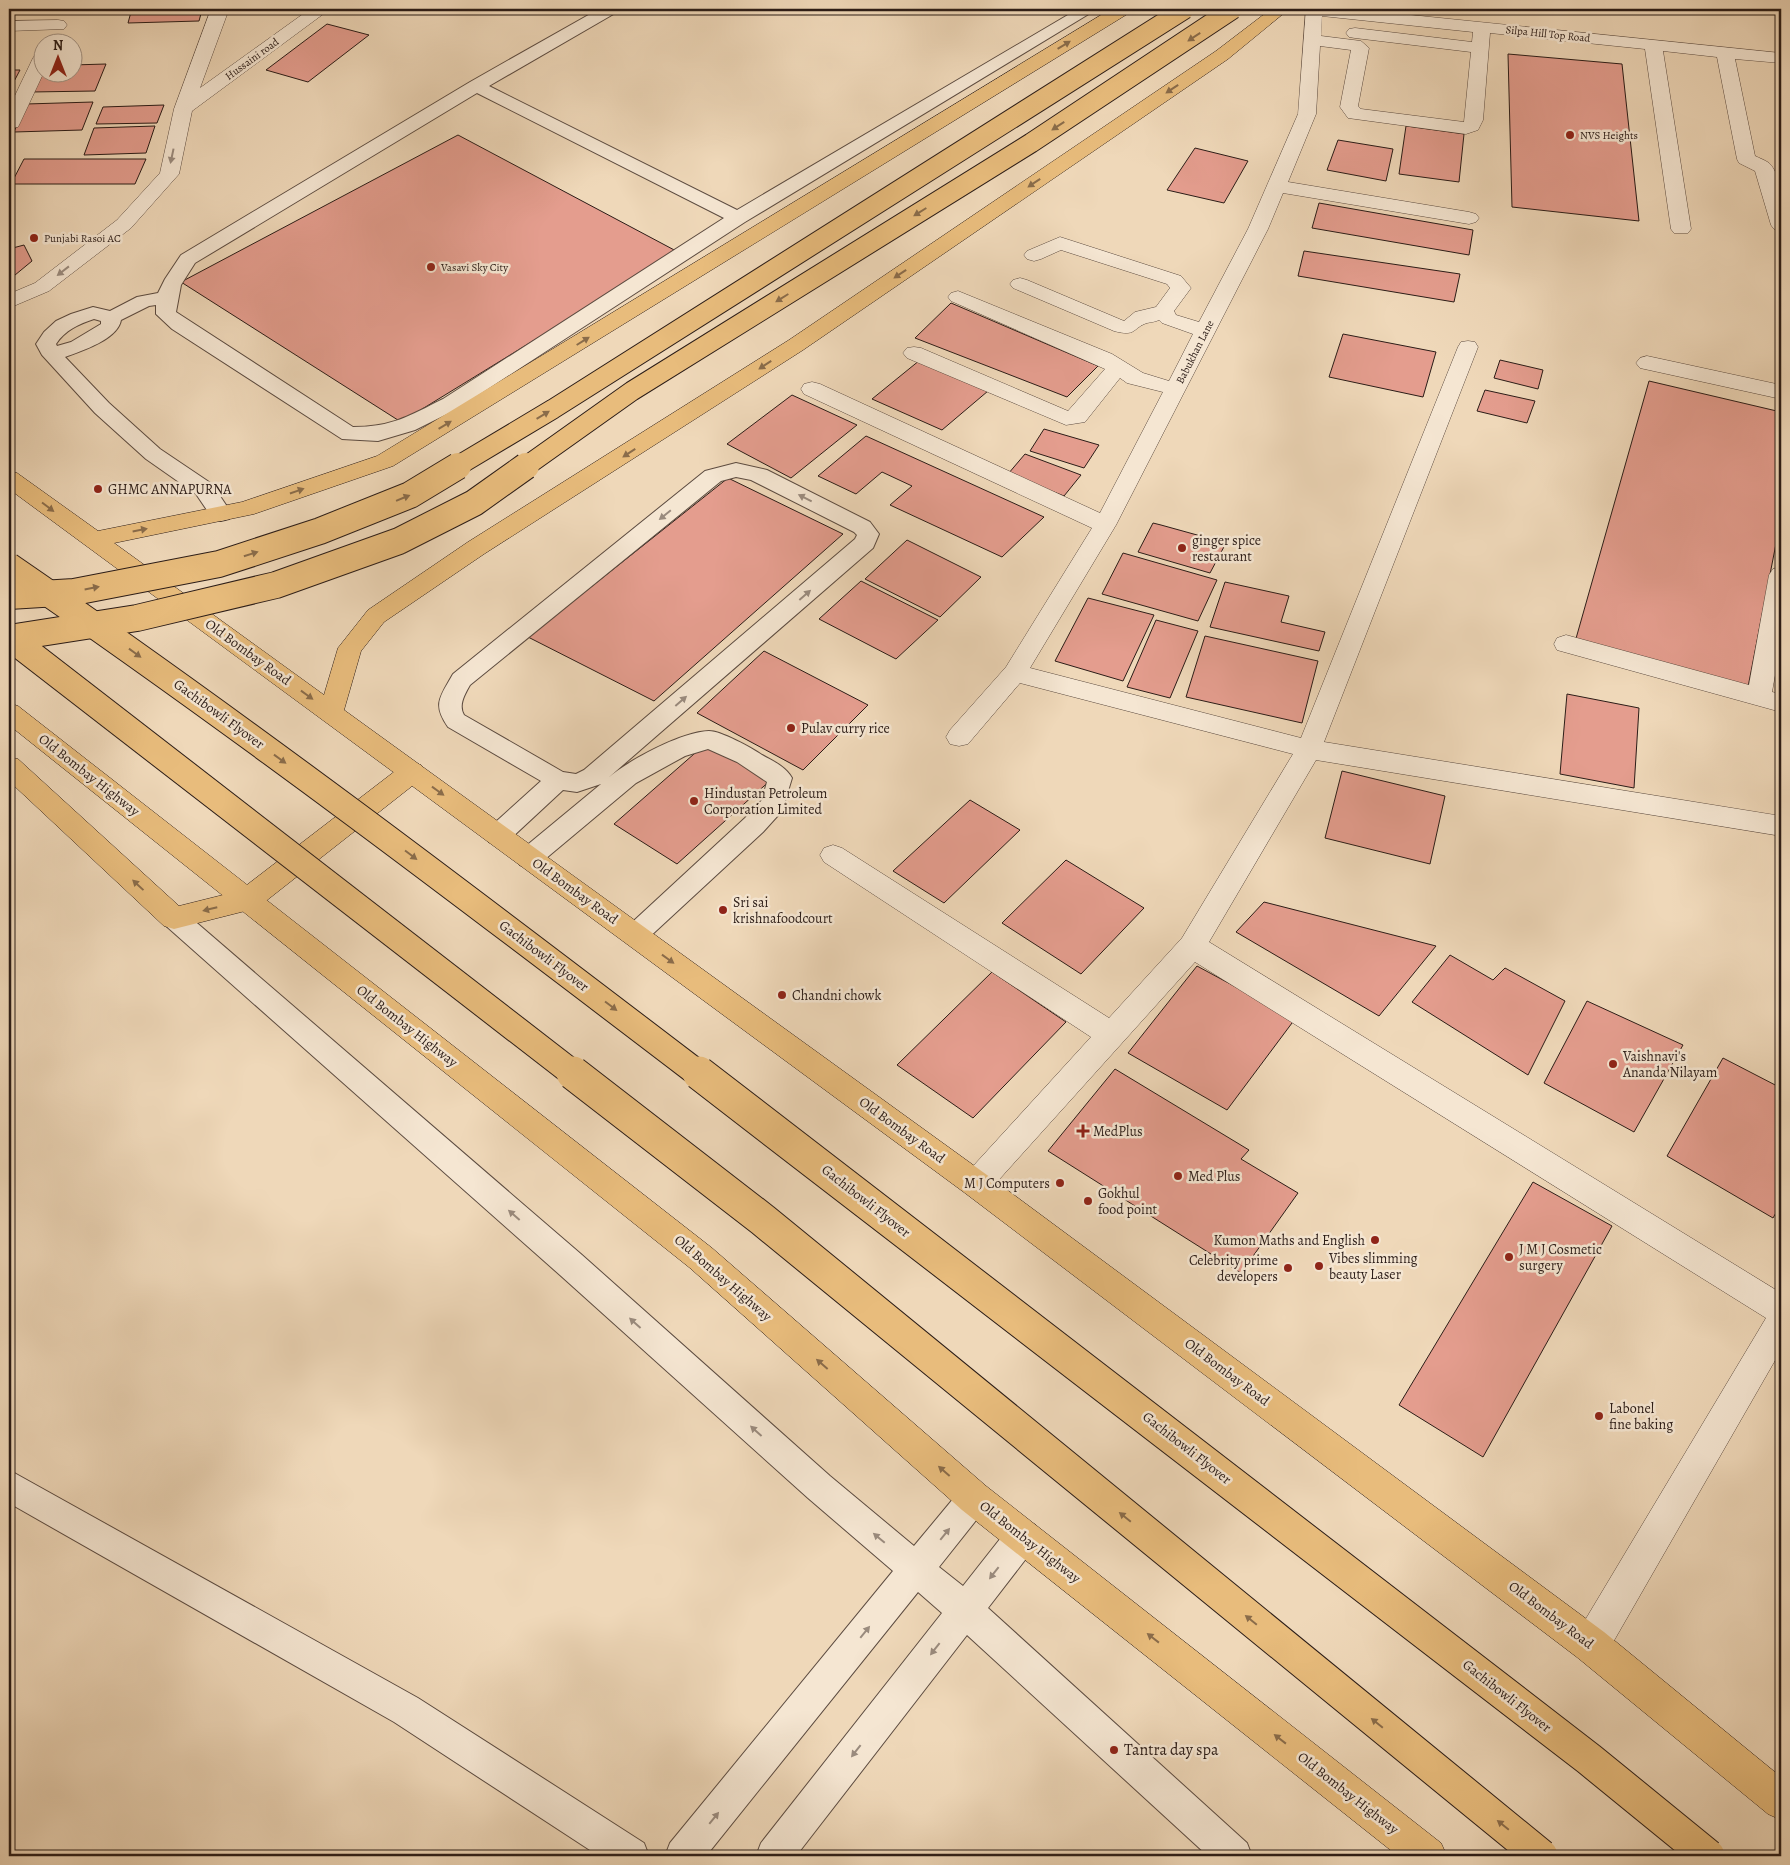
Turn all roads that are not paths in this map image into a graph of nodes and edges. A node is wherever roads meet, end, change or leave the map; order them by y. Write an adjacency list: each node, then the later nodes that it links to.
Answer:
1 (66, 9): 11 (street)
2 (220, 9): 23 (street)
3 (321, 9): 23 (street, Hussaini road)
4 (611, 9): 22 (lane)
5 (1089, 9): 26 (lane)
6 (1123, 9): 45 (main road, one-way to 6)
7 (1185, 9): 50 (main road, one-way to 7, bridge)
8 (1233, 9): 51 (main road, one-way to 51, bridge)
9 (1281, 9): 56 (main road, one-way to 56)
10 (1314, 9): 13 (street, Silpa Hill Top Road); 16 (street, Babukhan Lane)
11 (58, 25): 12 (street); 14 (street)
12 (9, 26)
13 (1482, 27): 17 (street, Silpa Hill Top Road); 18 (street)
14 (55, 32)
15 (1355, 33): 18 (street)
16 (1312, 40): 18 (street); 25 (street, Babukhan Lane)
17 (1653, 44): 19 (street, Silpa Hill Top Road); 29 (street)
18 (1480, 48)
19 (1725, 52): 20 (street, Silpa Hill Top Road); 28 (street)
20 (1781, 58)
21 (32, 79): 24 (street)
22 (476, 86): 26 (lane); 33 (lane)
23 (182, 109): 34 (street, one-way to 34)
24 (11, 123)
25 (1277, 186): 27 (street); 36 (street, Babukhan Lane)
26 (738, 218): 33 (lane)
27 (1469, 218)
28 (1781, 225)
29 (1681, 229)
30 (1034, 255): 35 (street)
31 (1020, 284): 35 (street)
32 (958, 297): 40 (street)
33 (166, 298): 45 (lane)
34 (9, 302)
35 (1163, 311): 36 (street)
36 (1205, 331): 42 (street, Babukhan Lane)
37 (1468, 346): 58 (street)
38 (914, 353): 40 (street)
39 (1647, 364): 43 (street)
40 (1119, 368): 42 (street)
41 (812, 389): 46 (street)
42 (1175, 389): 46 (street, Babukhan Lane)
43 (1781, 392)
44 (9, 478): 47 (main road, Old Bombay Road, one-way to 47)
45 (221, 514): 47 (main road, one-way to 45)
46 (1105, 525): 53 (street, Babukhan Lane)
47 (92, 540): 56 (main road, Old Bombay Road, one-way to 56)
48 (9, 566): 87 (main road, Gachibowli Flyover, one-way to 87, bridge)
49 (1781, 576): 54 (street)
50 (9, 596)
51 (9, 637): 86 (main road, one-way to 51, bridge)
52 (1566, 644): 54 (street)
53 (1015, 673): 57 (street, Babukhan Lane); 58 (street)
54 (1770, 700)
55 (9, 712): 66 (main road, Old Bombay Highway)
56 (331, 712): 60 (main road, Old Bombay Road)
57 (959, 738)
58 (1309, 749): 62 (street); 69 (street)
59 (9, 766): 67 (main road, one-way to 59)
60 (412, 772): 63 (main road, Old Bombay Road, one-way to 63); 66 (main road)
61 (558, 780): 61 (lane, one-way to 61); 63 (lane)
62 (1781, 826)
63 (498, 834): 65 (main road, Old Bombay Road)
64 (833, 855): 70 (street)
65 (529, 858): 68 (main road, Old Bombay Road); 68 (lane)
66 (246, 900): 67 (main road, one-way to 67); 75 (main road, Old Bombay Highway, one-way to 66)
67 (174, 918): 77 (lane, one-way to 67)
68 (635, 935): 71 (main road, Old Bombay Road, one-way to 71)
69 (1192, 946): 70 (street); 72 (street)
70 (1111, 1035): 71 (street)
71 (976, 1184): 79 (main road, Old Bombay Road)
72 (1781, 1310)
73 (1781, 1321): 79 (street)
74 (9, 1486): 81 (lane)
75 (974, 1498): 76 (main road, Old Bombay Highway); 77 (lane, one-way to 75)
76 (1023, 1536): 78 (lane, one-way to 78); 85 (main road, Old Bombay Highway, one-way to 76)
77 (916, 1570): 78 (lane); 82 (lane, one-way to 77)
78 (965, 1610): 83 (lane, one-way to 83); 84 (lane)
79 (1591, 1645): 80 (main road, Old Bombay Road)
80 (1781, 1800)
81 (631, 1856)
82 (683, 1856)
83 (774, 1856)
84 (1234, 1856)
85 (1428, 1856)
86 (1541, 1856)
87 (1708, 1856)

